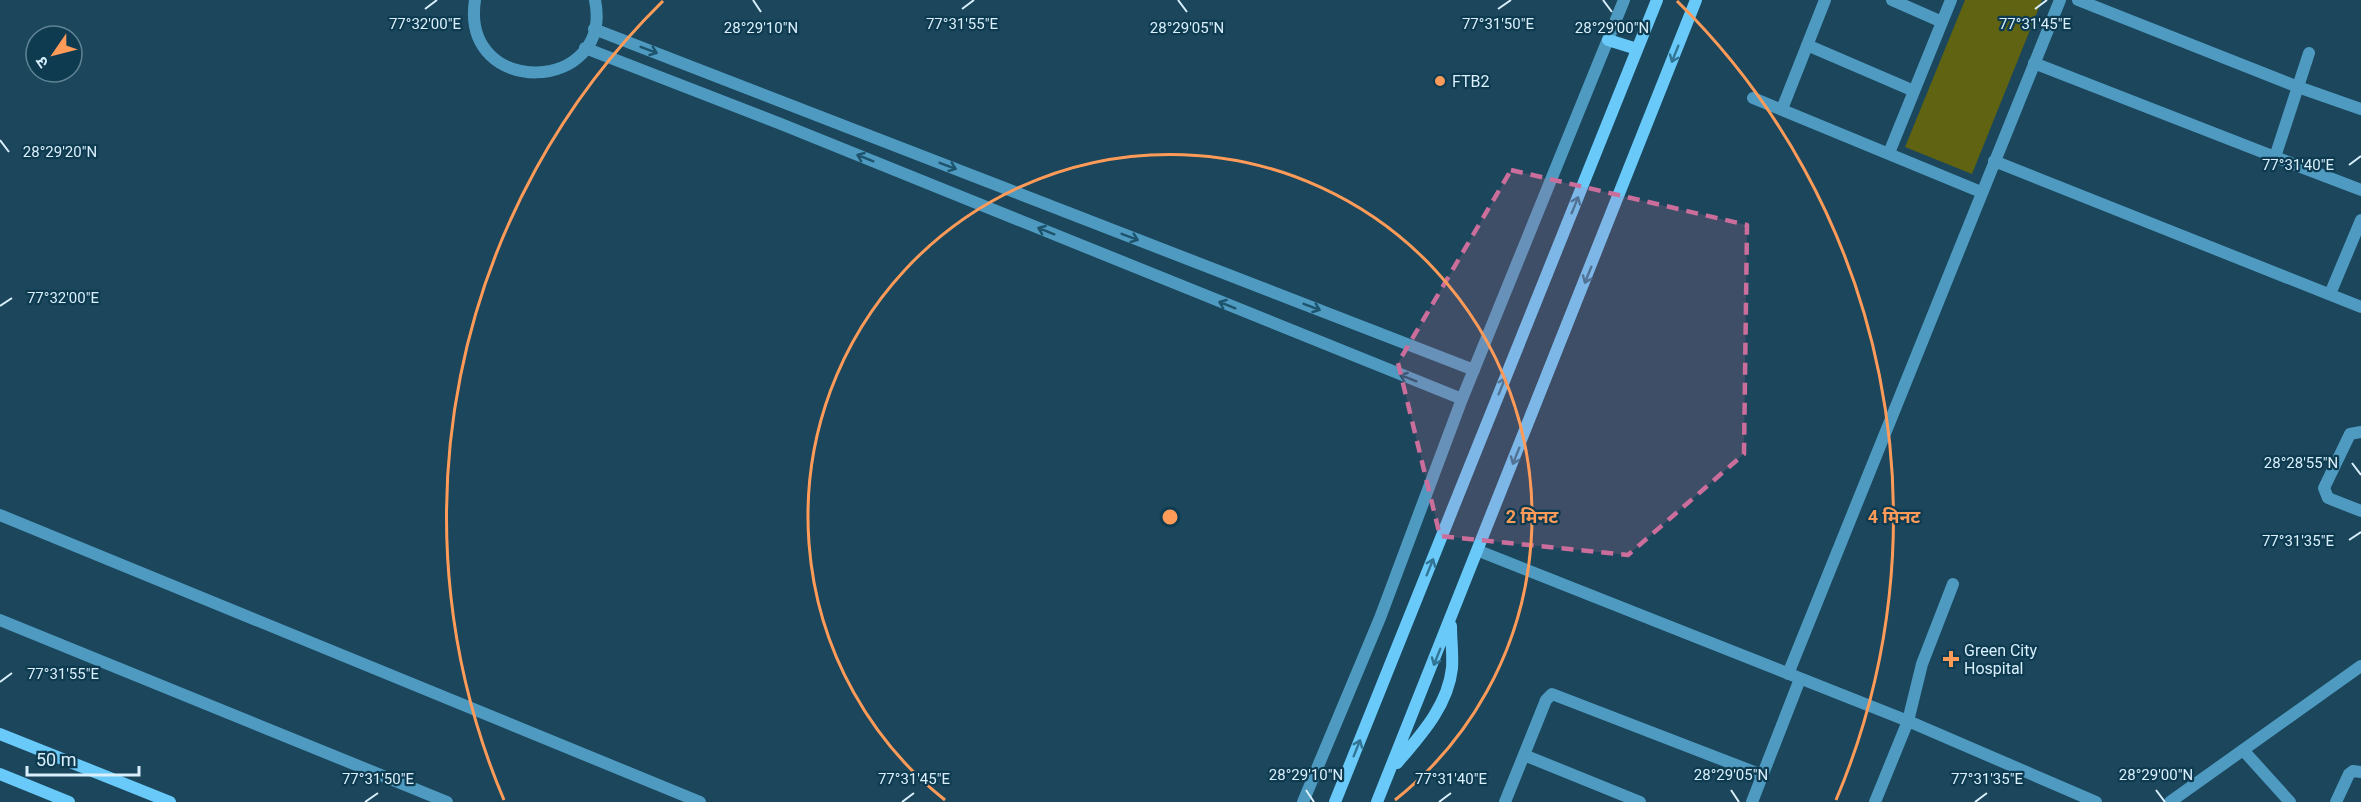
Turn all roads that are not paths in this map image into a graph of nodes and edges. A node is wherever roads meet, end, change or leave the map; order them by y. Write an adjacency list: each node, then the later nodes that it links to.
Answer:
1 (595, 0): 12 (street)
2 (1624, 0): 13 (street)
3 (1657, 0): 16 (street)
4 (1696, 0): 37 (street, one-way to 37)
5 (1826, 0): 14 (street)
6 (1892, 0): 11 (street)
7 (1951, 0): 11 (street)
8 (2060, 0): 18 (street)
9 (2078, 0): 19 (street)
10 (473, 1): 15 (street)
11 (1942, 22): 20 (street)
12 (594, 29): 15 (street); 32 (street, one-way to 32)
13 (1608, 40): 16 (street); 32 (street)
14 (1807, 45): 20 (street); 22 (street)
15 (585, 48): 33 (street, one-way to 15)
16 (1637, 49): 57 (street, one-way to 16)
17 (2309, 53): 19 (street)
18 (2034, 63): 25 (street); 26 (street)
19 (2298, 87): 23 (street); 25 (street)
20 (1914, 91): 24 (street)
21 (1753, 98): 22 (street)
22 (1782, 109): 24 (street)
23 (2361, 109)
24 (1889, 153): 28 (street)
25 (2276, 158): 27 (street)
26 (1994, 161): 28 (street); 30 (street)
27 (2361, 190)
28 (1981, 192): 42 (street)
29 (2361, 220): 30 (street)
30 (2330, 294): 31 (street)
31 (2361, 307)
32 (1474, 370): 33 (street)
33 (1462, 399): 56 (street)
34 (2361, 432): 35 (street)
35 (2361, 511)
36 (0, 515): 55 (street)
37 (1479, 550): 40 (street); 42 (street)
38 (1953, 584): 44 (street)
39 (0, 620): 54 (street)
40 (1450, 622): 48 (street, one-way to 48); 48 (street)
41 (2361, 666): 46 (street)
42 (1788, 674): 43 (street)
43 (1800, 679): 44 (street); 51 (street)
44 (1908, 721): 62 (street); 63 (street)
45 (0, 734): 53 (street)
46 (2243, 750): 64 (street); 65 (street)
47 (1524, 755): 51 (street); 59 (street); 60 (street)
48 (1390, 771): 58 (street)
49 (2361, 772): 66 (street)
50 (0, 774): 52 (street)
51 (1762, 776): 61 (street)
52 (69, 802)
53 (170, 802)
54 (447, 802)
55 (700, 802)
56 (1303, 802)
57 (1335, 802)
58 (1377, 802)
59 (1505, 802)
60 (1640, 802)
61 (1752, 802)
62 (1875, 802)
63 (2096, 802)
64 (2170, 802)
65 (2290, 802)
66 (2336, 802)

